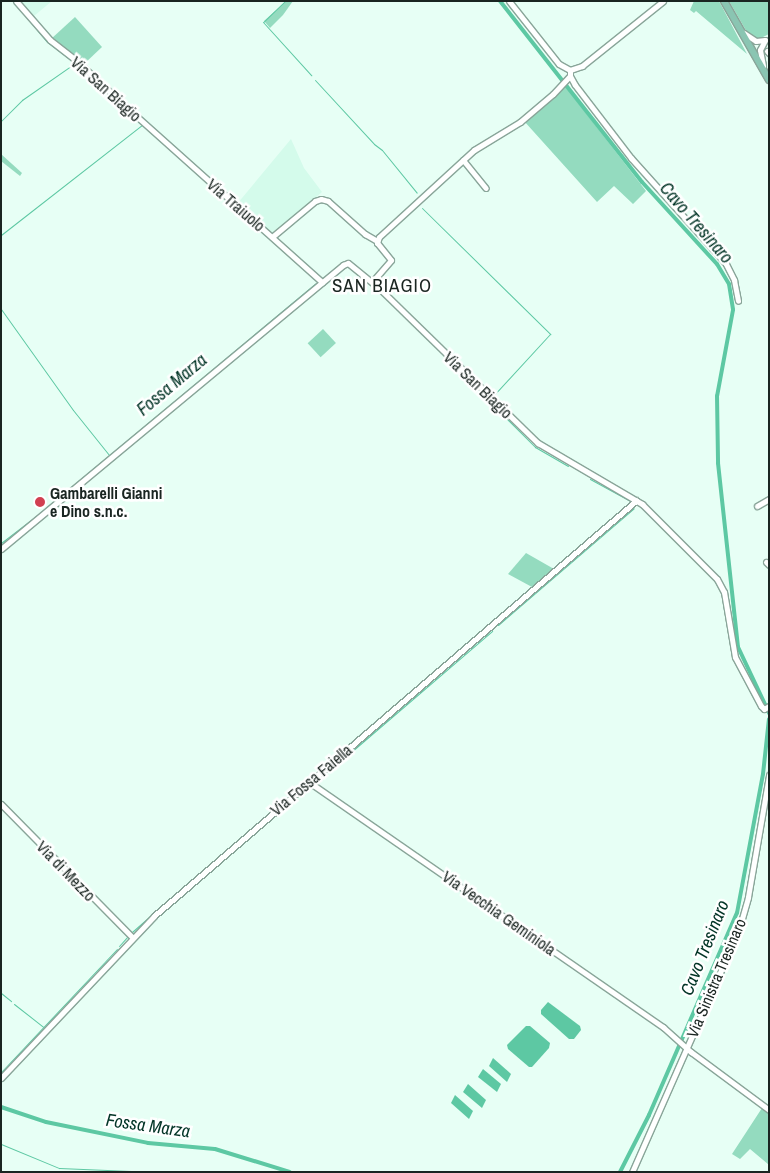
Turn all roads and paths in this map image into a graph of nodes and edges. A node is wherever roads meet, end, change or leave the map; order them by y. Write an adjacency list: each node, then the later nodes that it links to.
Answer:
1 (16, 1): 10 (street, Via San Biagio)
2 (509, 1): 7 (street)
3 (663, 1): 7 (street)
4 (725, 1): 5 (main road)
5 (738, 27): 6 (street); 8 (main road)
6 (767, 38): 8 (street)
7 (569, 75): 9 (street); 16 (street)
8 (768, 78)
9 (463, 160): 11 (street); 13 (street)
10 (199, 173): 12 (street, Via Traiuolo)
11 (486, 188)
12 (272, 237): 13 (street); 14 (street, Via Traiuolo)
13 (377, 241): 15 (street)
14 (322, 282): 15 (street, Via San Biagio); 20 (street)
15 (372, 282): 18 (street, Via San Biagio)
16 (738, 301)
17 (769, 499): 19 (street)
18 (637, 500): 21 (street, Via San Biagio); 23 (street, Via Fossa Faiella)
19 (757, 506)
20 (1, 549)
21 (768, 707)
22 (769, 775): 26 (street, Via Sinistra Tresinaro)
23 (309, 782): 25 (street, Via Fossa Faiella); 26 (street, Via Vecchia Geminiola)
24 (1, 804): 25 (street, Via di Mezzo)
25 (132, 937): 27 (street, Via Fossa Faiella)
26 (686, 1047): 28 (street, Via Vecchia Geminiola); 29 (street, Via Sinistra Tresinaro)
27 (1, 1078)
28 (769, 1110)
29 (632, 1172)

